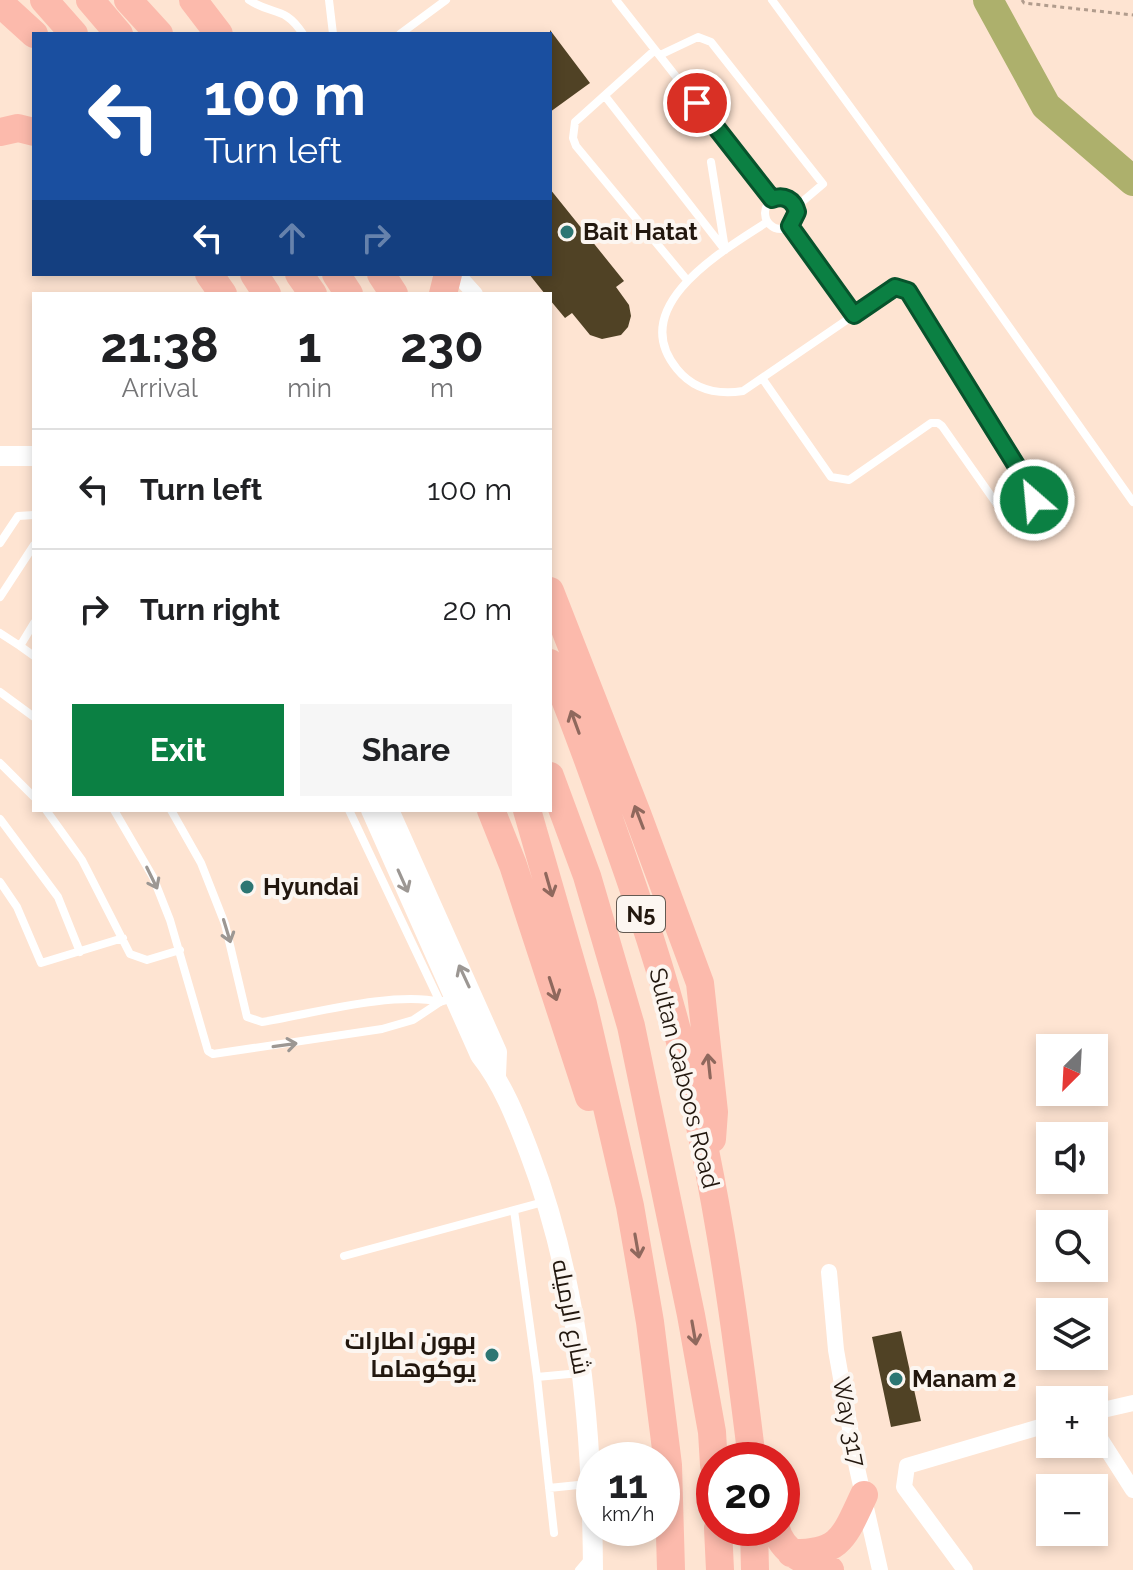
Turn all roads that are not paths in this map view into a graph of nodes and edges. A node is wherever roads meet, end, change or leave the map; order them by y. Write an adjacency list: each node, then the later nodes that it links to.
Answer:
1 (44, 0): 12 (highway)
2 (90, 0): 13 (highway)
3 (128, 0): 14 (highway)
4 (193, 0): 15 (highway)
5 (249, 0): 16 (lane)
6 (329, 0): 17 (lane)
7 (446, 0): 18 (lane)
8 (616, 0): 19 (lane)
9 (772, 0): 36 (lane)
10 (0, 3): 11 (highway)
11 (32, 32)
12 (72, 32)
13 (117, 32)
14 (157, 32)
15 (217, 32)
16 (302, 32)
17 (333, 32)
18 (403, 32)
19 (657, 53): 20 (lane); 24 (lane); 25 (lane)
20 (605, 96): 28 (lane); 30 (lane)
21 (0, 132): 22 (highway)
22 (32, 132)
23 (711, 162): 28 (lane)
24 (772, 199): 25 (lane); 26 (lane)
25 (796, 207): 27 (lane)
26 (767, 222): 27 (lane); 28 (lane)
27 (790, 226): 32 (lane)
28 (725, 250): 30 (lane)
29 (459, 276): 31 (street)
30 (687, 280): 33 (lane)
31 (473, 292)
32 (854, 315): 33 (lane); 33 (lane)
33 (762, 378)
34 (0, 456): 35 (street)
35 (32, 456)
36 (1133, 502)
37 (32, 515): 38 (lane)
38 (0, 543)
39 (32, 548): 41 (lane)
40 (552, 596): 67 (highway, one-way to 40)
41 (0, 597)
42 (32, 626): 44 (lane)
43 (0, 633): 44 (lane)
44 (20, 646): 45 (lane)
45 (32, 655)
46 (552, 668): 67 (highway, Sultan Qaboos Road / N5, one-way to 46)
47 (0, 692): 48 (lane)
48 (32, 716)
49 (0, 763): 51 (lane)
50 (552, 781): 79 (highway, Sultan Qaboos Road / N5, one-way to 79)
51 (32, 795)
52 (47, 812): 62 (lane)
53 (115, 812): 63 (lane, one-way to 63)
54 (172, 812): 65 (lane, one-way to 65)
55 (350, 812): 65 (lane)
56 (372, 812): 65 (street, one-way to 65)
57 (390, 812): 66 (street, one-way to 57)
58 (492, 812): 69 (highway, one-way to 69)
59 (528, 812): 69 (highway, one-way to 69)
60 (0, 819): 64 (lane)
61 (0, 882): 64 (lane)
62 (123, 938): 63 (lane); 64 (lane)
63 (180, 950): 65 (lane, one-way to 65)
64 (80, 952)
65 (447, 1000): 66 (street)
66 (496, 1075): 68 (street, شارع الرميله)
67 (709, 1172): 80 (highway, Sultan Qaboos Road / N5)
68 (548, 1201): 70 (lane); 73 (street, شارع الرميله)
69 (630, 1206): 93 (highway, one-way to 93)
70 (514, 1210): 71 (lane); 74 (lane)
71 (344, 1256)
72 (829, 1272): 85 (street, Way 317)
73 (584, 1372): 74 (lane); 78 (street, شارع الرميله)
74 (537, 1377): 83 (lane)
75 (1133, 1403): 76 (street)
76 (1108, 1409)
77 (1036, 1428): 98 (street)
78 (589, 1442)
79 (713, 1442)
80 (750, 1442)
81 (1108, 1451): 84 (street)
82 (576, 1485): 83 (lane)
83 (549, 1488): 86 (lane)
84 (1133, 1490)
85 (864, 1495): 90 (highway); 97 (street, Way 317)
86 (554, 1533)
87 (719, 1546): 94 (highway)
88 (754, 1546): 95 (highway)
89 (786, 1546): 90 (highway)
90 (791, 1553): 96 (highway)
91 (593, 1562): 92 (lane)
92 (579, 1570)
93 (671, 1570)
94 (720, 1570)
95 (755, 1570)
96 (830, 1570)
97 (880, 1570)
98 (965, 1570)

